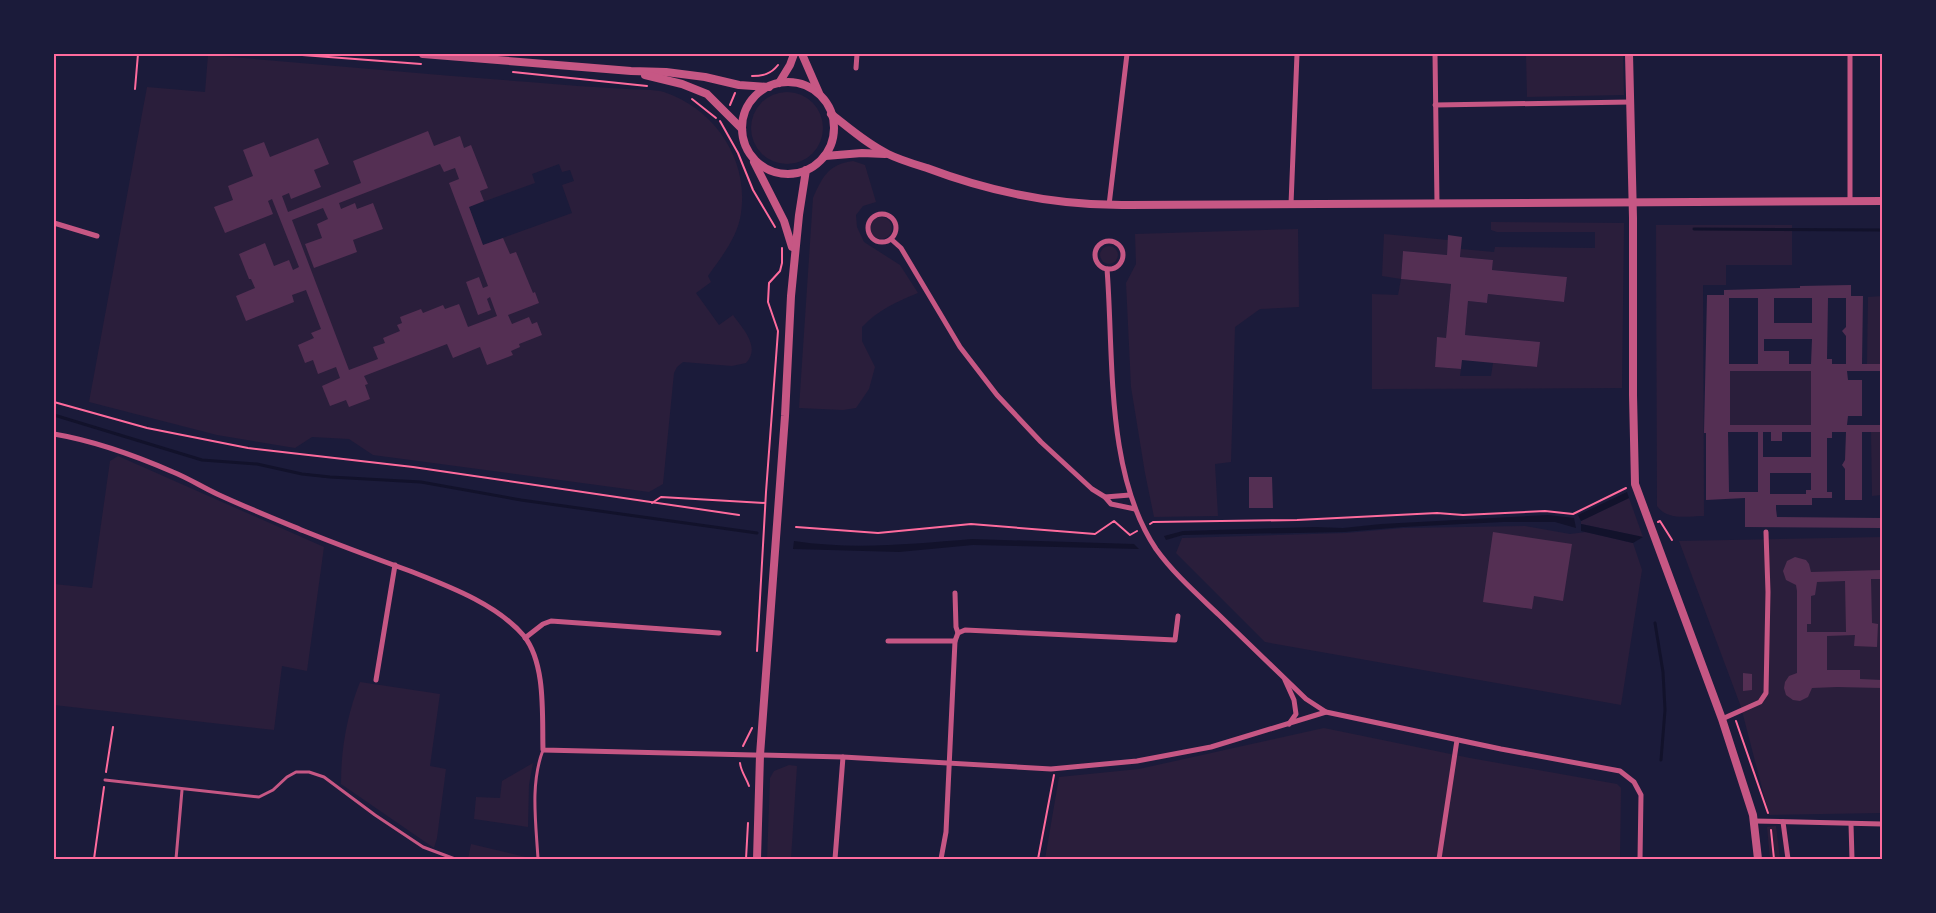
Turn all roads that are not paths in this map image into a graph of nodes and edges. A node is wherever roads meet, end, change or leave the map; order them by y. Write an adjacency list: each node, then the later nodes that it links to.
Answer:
1 (424, 54): 11 (street)
2 (794, 54): 13 (street)
3 (802, 54): 16 (street)
4 (857, 54): 10 (street)
5 (1127, 54): 30 (street)
6 (1297, 54): 27 (street)
7 (1435, 54): 18 (street)
8 (1629, 54): 17 (street)
9 (1850, 54): 25 (street)
10 (856, 68)
11 (631, 71): 12 (street); 15 (street)
12 (705, 77): 14 (street); 15 (street)
13 (779, 83): 14 (street); 16 (street)
14 (769, 87): 20 (street)
15 (707, 94): 20 (street)
16 (820, 95): 19 (street)
17 (1631, 102): 18 (street); 29 (street)
18 (1435, 105): 28 (street)
19 (831, 114): 21 (street); 23 (street)
20 (742, 129): 22 (street)
21 (887, 154): 23 (street); 30 (street)
22 (751, 156): 24 (street); 34 (street)
23 (825, 156): 24 (street)
24 (806, 170): 34 (street)
25 (1850, 200): 26 (street); 29 (street)
26 (1882, 201)
27 (1291, 204): 28 (street); 30 (street)
28 (1437, 204): 29 (street)
29 (1633, 204): 52 (street)
30 (1109, 206)
31 (54, 223): 32 (street)
32 (97, 236)
33 (891, 239): 33 (street); 38 (street)
34 (794, 261): 56 (street)
35 (1107, 269): 35 (street); 37 (street)
36 (54, 434): 41 (street)
37 (1130, 495): 38 (street); 39 (street)
38 (1106, 497): 39 (street)
39 (1135, 509): 49 (street)
40 (1766, 532): 52 (street)
41 (395, 565): 46 (street); 50 (street)
42 (955, 592): 45 (street)
43 (1178, 616): 45 (street)
44 (719, 633): 46 (street)
45 (958, 633): 48 (street)
46 (525, 638): 55 (street)
47 (888, 640): 48 (street)
48 (956, 641): 58 (street)
49 (1284, 677): 51 (street); 53 (street)
50 (376, 680)
51 (1326, 712): 53 (street); 54 (street)
52 (1722, 719): 61 (street)
53 (1289, 724): 58 (street)
54 (1457, 740): 71 (street); 72 (street)
55 (543, 750): 56 (street); 67 (lane)
56 (760, 755): 57 (street); 68 (street)
57 (843, 756): 58 (street); 69 (street)
58 (949, 763): 70 (street)
59 (105, 780): 60 (lane)
60 (182, 790): 65 (lane); 66 (lane)
61 (1754, 820): 62 (street); 73 (street)
62 (1783, 822): 63 (street); 74 (street)
63 (1850, 824): 64 (street); 75 (street)
64 (1882, 824)
65 (176, 859)
66 (455, 859)
67 (538, 859)
68 (757, 859)
69 (834, 859)
70 (940, 859)
71 (1439, 859)
72 (1640, 859)
73 (1758, 859)
74 (1788, 859)
75 (1852, 859)

